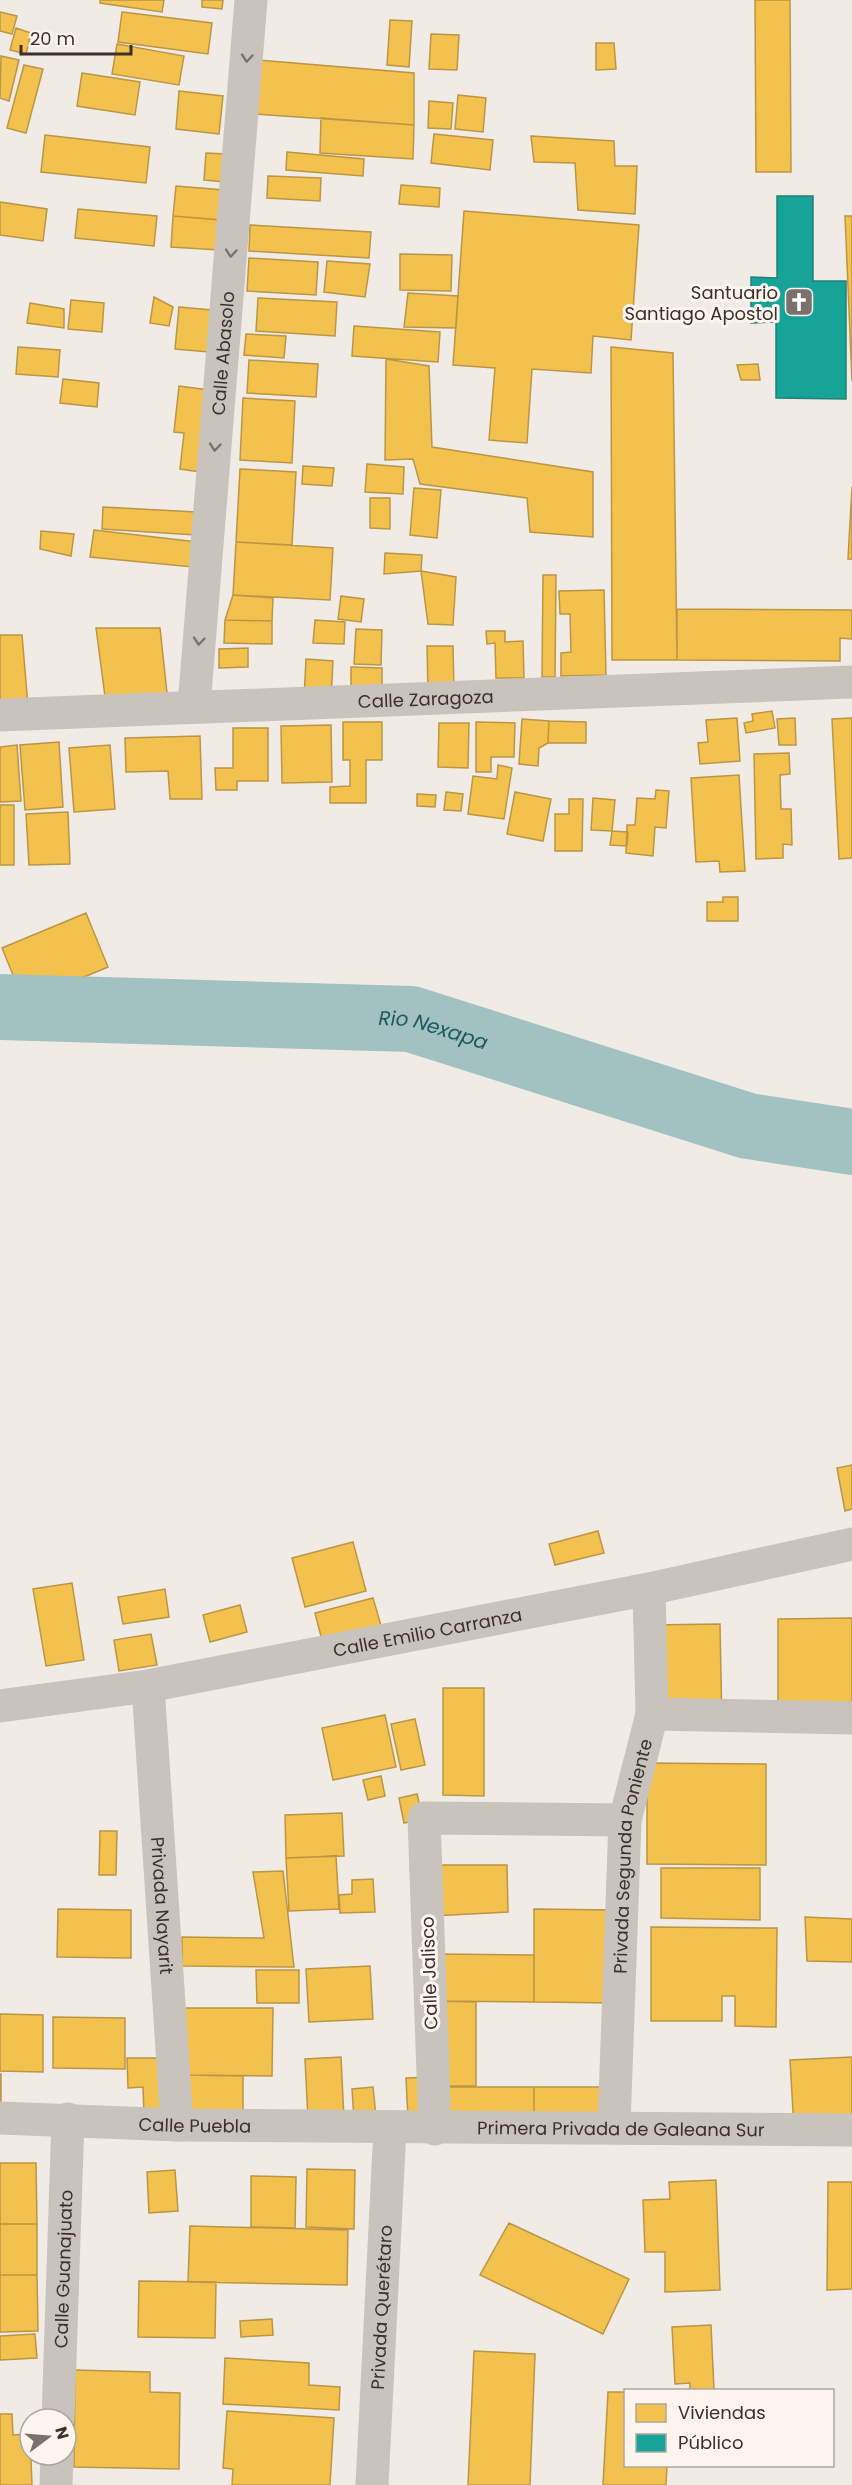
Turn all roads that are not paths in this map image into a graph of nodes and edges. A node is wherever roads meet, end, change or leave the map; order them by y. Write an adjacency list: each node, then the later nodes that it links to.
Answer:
1 (251, 0): 3 (street, Calle Abasolo, one-way to 3)
2 (852, 682): 3 (street, Calle Zaragoza)
3 (194, 706): 4 (street, Calle Zaragoza)
4 (0, 715)
5 (852, 1544): 6 (street, Calle Emilio Carranza)
6 (649, 1589): 7 (street, Calle Emilio Carranza); 9 (street, Privada Segunda Poniente)
7 (148, 1686): 8 (street, Calle Emilio Carranza); 14 (street, Privada Nayarit)
8 (0, 1706)
9 (652, 1714): 10 (street); 11 (street, Privada Segunda Poniente)
10 (852, 1718)
11 (625, 1820): 15 (street, Privada Segunda Poniente); 17 (street, Calle Jalisco)
12 (0, 2118): 13 (street, Calle Puebla)
13 (68, 2119): 14 (street, Calle Puebla); 19 (street, Calle Guanajuato)
14 (177, 2125): 16 (street, Calle Puebla)
15 (614, 2127): 17 (street, Primera Privada de Galeana Sur); 18 (street, Primera Privada de Galeana Sur)
16 (390, 2128): 17 (street, Primera Privada de Galeana Sur); 22 (street, Privada Querétaro)
17 (435, 2129)
18 (852, 2130)
19 (58, 2407)
20 (57, 2467): 21 (street)
21 (56, 2485)
22 (372, 2485)

